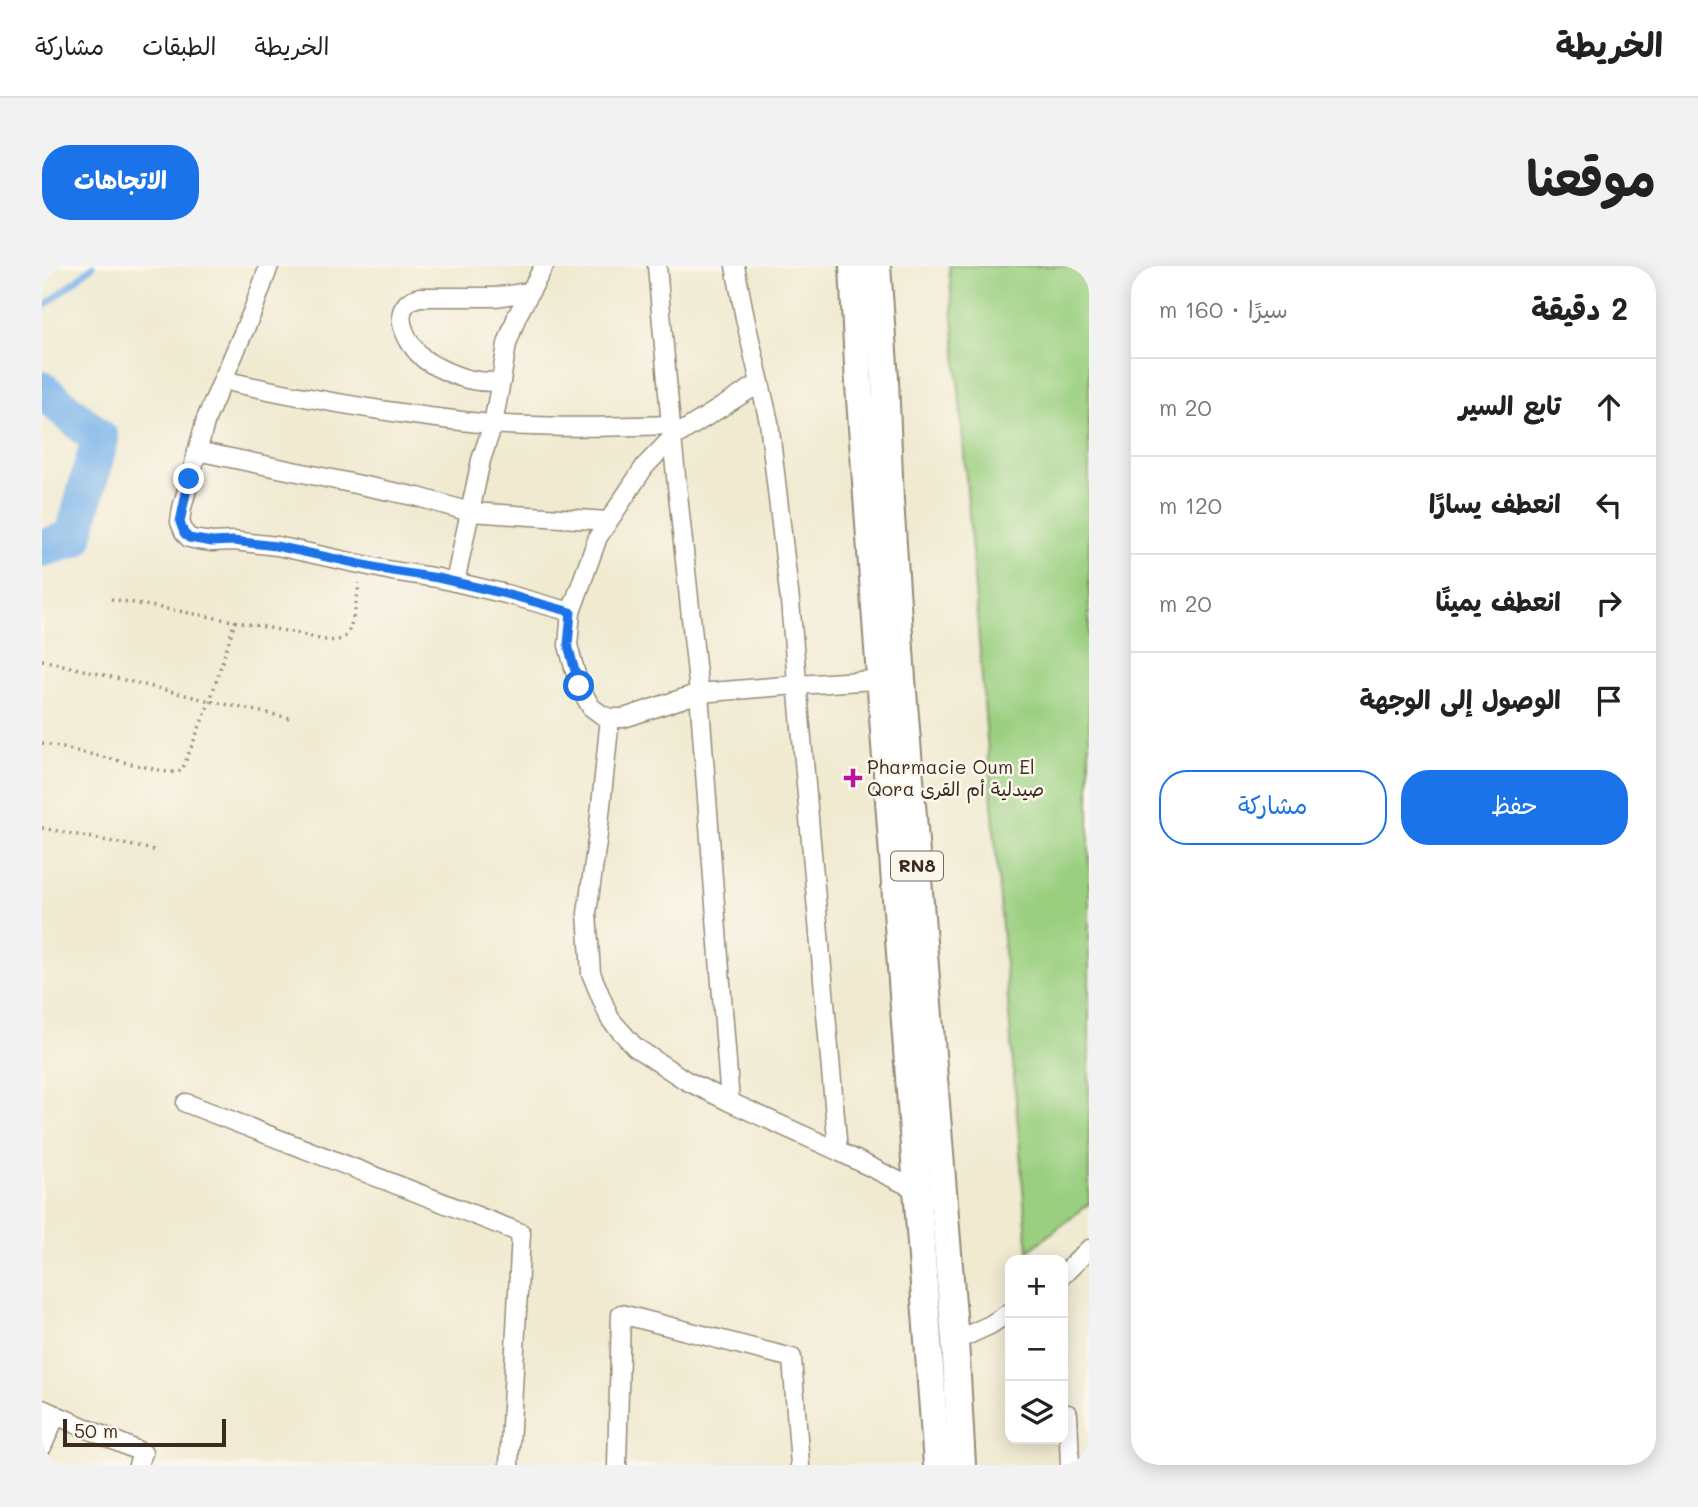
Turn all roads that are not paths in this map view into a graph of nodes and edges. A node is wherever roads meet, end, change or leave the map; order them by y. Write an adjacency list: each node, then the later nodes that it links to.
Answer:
1 (269, 266): 8 (street)
2 (544, 266): 7 (street)
3 (657, 266): 13 (street)
4 (735, 266): 11 (street)
5 (853, 266): 10 (main road, RN8)
6 (877, 266): 10 (main road, RN8)
7 (529, 292): 9 (street); 9 (street)
8 (223, 380): 12 (street); 14 (street)
9 (501, 381): 12 (street)
10 (872, 382): 19 (main road, RN8)
11 (760, 383): 13 (street); 20 (street)
12 (492, 424): 13 (street); 15 (street)
13 (671, 432): 16 (street); 21 (street)
14 (197, 452): 15 (street); 17 (street)
15 (470, 512): 16 (street); 17 (street)
16 (608, 521): 18 (street)
17 (455, 582): 18 (street)
18 (571, 612): 22 (street)
19 (891, 680): 20 (street); 23 (main road, RN8)
20 (797, 685): 21 (street); 26 (street)
21 (699, 693): 22 (street); 24 (street)
22 (610, 718): 24 (street)
23 (903, 838): 27 (main road, RN8); 28 (main road, RN8)
24 (730, 1102): 26 (street)
25 (186, 1103): 38 (street)
26 (838, 1151): 27 (street)
27 (918, 1190): 28 (street); 31 (main road, RN8)
28 (943, 1204): 31 (main road, RN8)
29 (1089, 1249): 30 (street)
30 (1068, 1270)
31 (937, 1278): 33 (main road, RN8); 41 (main road, RN8)
32 (1005, 1315): 33 (street)
33 (955, 1341): 42 (main road, RN8)
34 (49, 1412): 36 (street); 37 (street)
35 (1068, 1414): 43 (street)
36 (42, 1447)
37 (138, 1465)
38 (509, 1465)
39 (617, 1465): 40 (street)
40 (800, 1465)
41 (937, 1465)
42 (962, 1465)
43 (1070, 1465)

